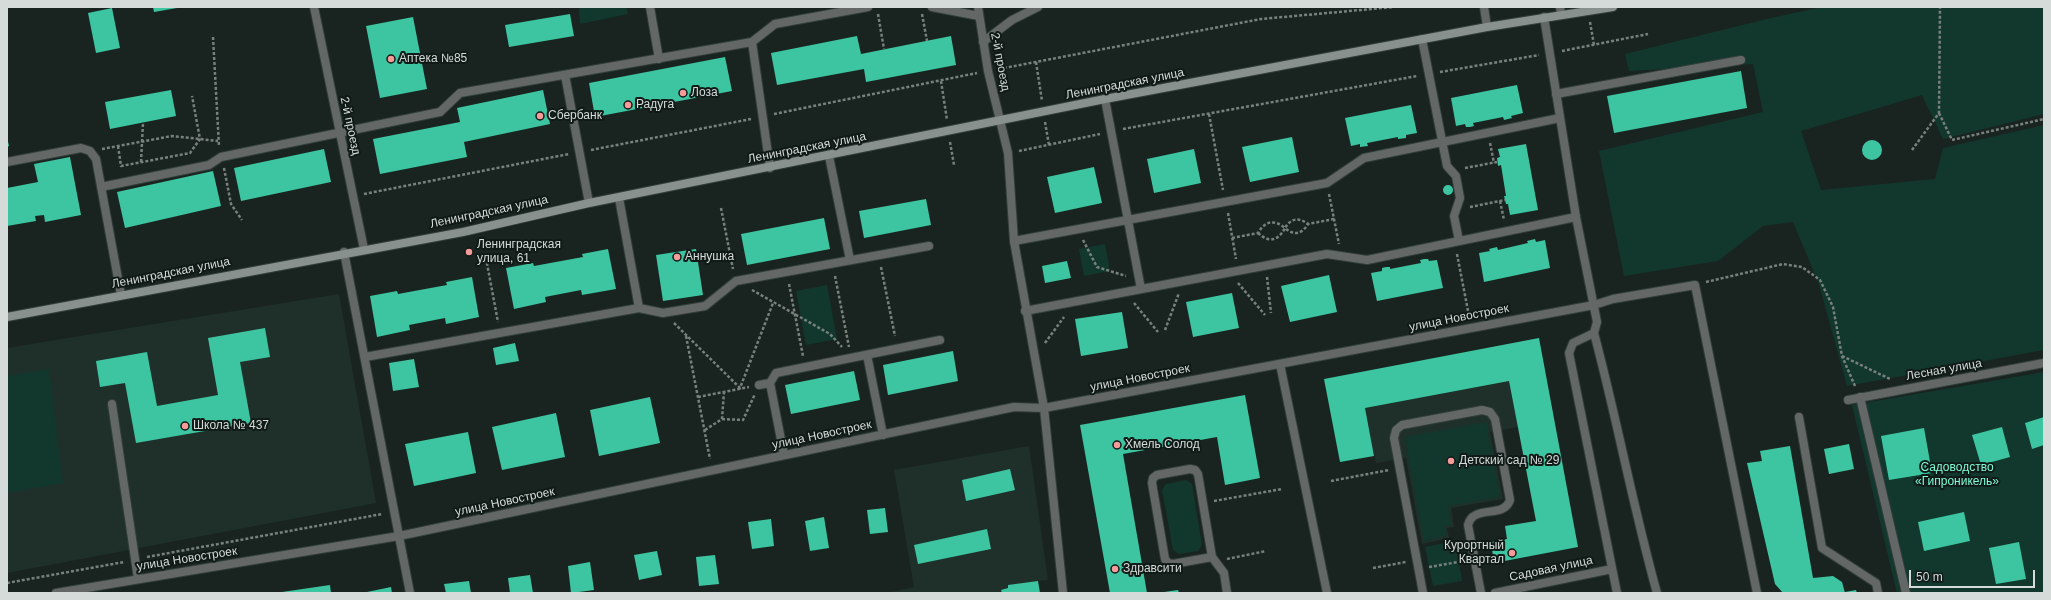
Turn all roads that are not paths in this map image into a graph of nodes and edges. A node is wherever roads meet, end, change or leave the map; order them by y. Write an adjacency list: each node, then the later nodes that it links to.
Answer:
1 (314, 7): 23 (street, 2-й проезд)
2 (650, 7): 16 (street)
3 (868, 7): 14 (street)
4 (932, 7): 10 (street)
5 (978, 7): 10 (street, 2-й проезд)
6 (1038, 7): 15 (street)
7 (1484, 7): 12 (street)
8 (1613, 7): 9 (main road, Ленинградская улица)
9 (1560, 11): 11 (main road, Ленинградская улица)
10 (979, 16): 15 (street, 2-й проезд)
11 (1544, 18): 12 (main road, Ленинградская улица); 19 (street)
12 (1487, 27): 13 (main road, Ленинградская улица)
13 (1422, 39): 20 (main road, Ленинградская улица); 24 (street)
14 (752, 42): 16 (street); 27 (street)
15 (983, 42): 22 (street, 2-й проезд)
16 (659, 59): 18 (street)
17 (1741, 60): 19 (street)
18 (564, 75): 23 (street); 30 (street)
19 (1556, 94): 21 (street)
20 (1105, 99): 22 (main road, Ленинградская улица); 32 (street)
21 (1560, 118): 24 (street); 31 (street)
22 (1001, 121): 25 (main road, Ленинградская улица); 33 (street, 2-й проезд)
23 (339, 133): 28 (street); 36 (street, 2-й проезд)
24 (1442, 142): 32 (street); 34 (street)
25 (829, 156): 27 (main road, Ленинградская улица); 38 (street)
26 (7, 162): 28 (street)
27 (770, 168): 29 (main road, Ленинградская улица)
28 (101, 187): 40 (street)
29 (619, 198): 30 (main road, Ленинградская улица); 42 (street)
30 (589, 203): 36 (main road, Ленинградская улица)
31 (1576, 217): 34 (street); 41 (street)
32 (1128, 220): 33 (street); 39 (street)
33 (1014, 240): 43 (street, 2-й проезд)
34 (1457, 241): 39 (street)
35 (929, 246): 38 (street)
36 (364, 249): 37 (main road, Ленинградская улица)
37 (344, 252): 40 (main road, Ленинградская улица); 48 (street)
38 (850, 260): 42 (street)
39 (1141, 289): 43 (street)
40 (122, 295): 44 (main road, Ленинградская улица)
41 (1594, 305): 45 (street); 49 (street, улица Новостроек); 74 (street, улица Новостроек)
42 (639, 308): 48 (street)
43 (1025, 311): 56 (street, 2-й проезд)
44 (7, 316)
45 (1594, 333): 62 (street); 73 (street)
46 (940, 340): 47 (street)
47 (867, 355): 51 (street); 58 (street)
48 (365, 357): 60 (street)
49 (1280, 364): 56 (street, улица Новостроек); 68 (street)
50 (2044, 364): 53 (street, Лесная улица)
51 (770, 383): 52 (street); 59 (street)
52 (759, 385)
53 (1860, 397): 54 (street, Лесная улица); 76 (street)
54 (1848, 400)
55 (112, 404): 63 (street)
56 (1044, 408): 58 (street, улица Новостроек); 66 (street, 2-й проезд)
57 (1799, 417): 75 (street)
58 (883, 435): 59 (street, улица Новостроек)
59 (784, 456): 60 (street, улица Новостроек)
60 (399, 536): 63 (street, улица Новостроек); 65 (street)
61 (1214, 559): 61 (street); 67 (street)
62 (1612, 569): 71 (street, Садовая улица); 72 (street)
63 (138, 580): 64 (street, улица Новостроек)
64 (56, 593)
65 (410, 593)
66 (1064, 593)
67 (1227, 593)
68 (1327, 593)
69 (1423, 593): 70 (street)
70 (1481, 593)
71 (1495, 593)
72 (1617, 593)
73 (1657, 593)
74 (1757, 593)
75 (1878, 593)
76 (1906, 593)

